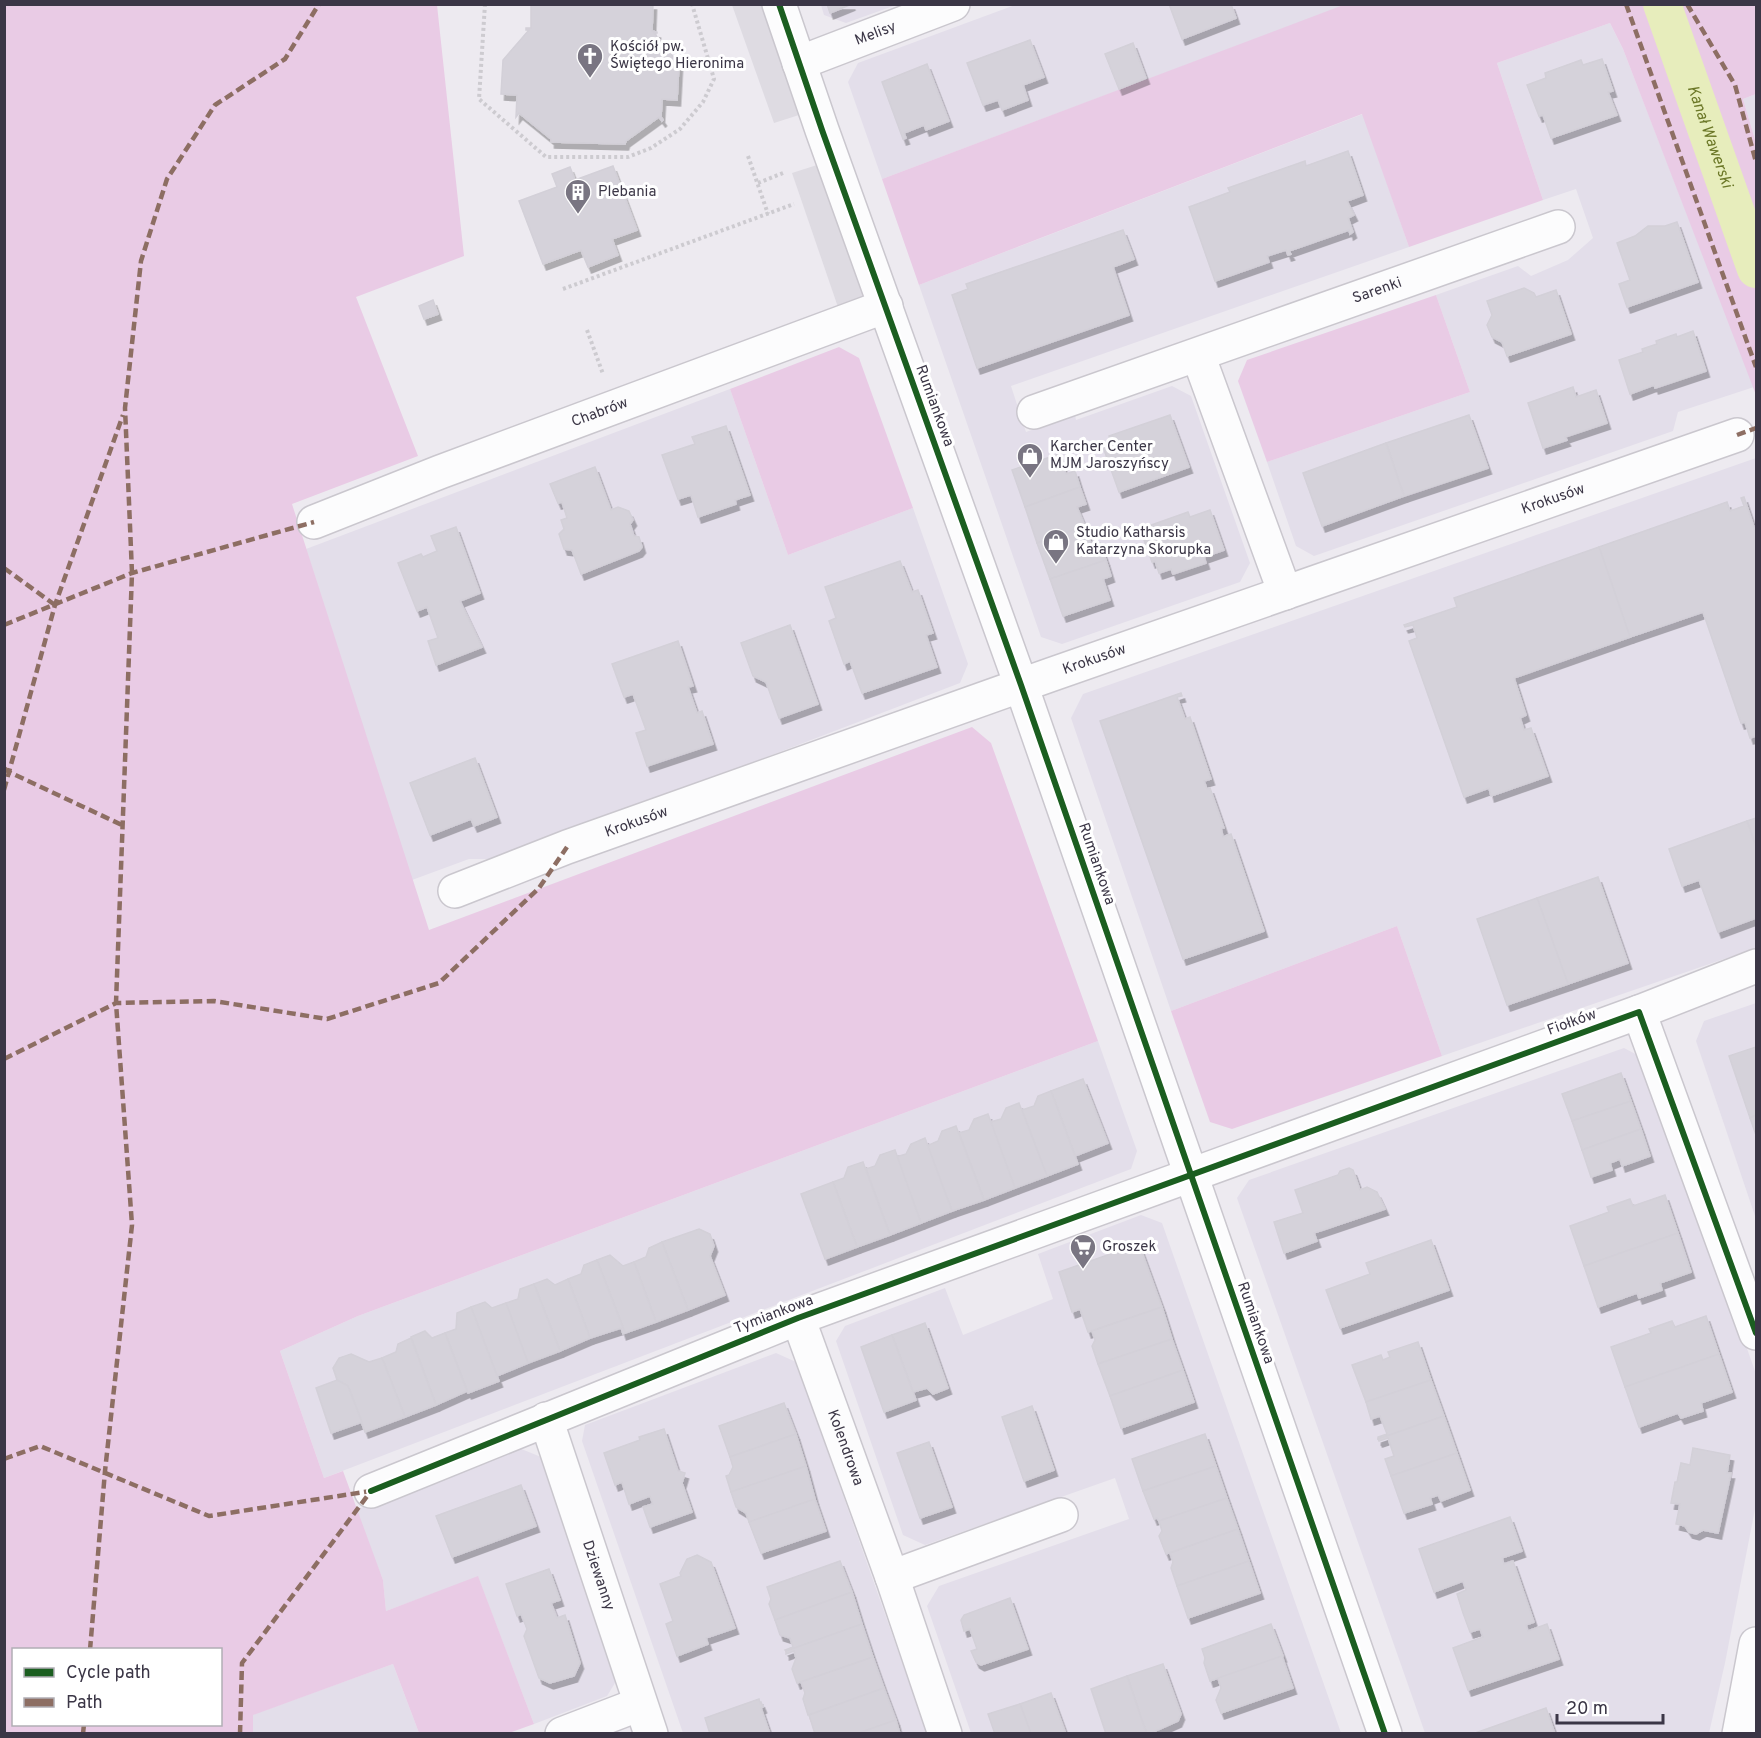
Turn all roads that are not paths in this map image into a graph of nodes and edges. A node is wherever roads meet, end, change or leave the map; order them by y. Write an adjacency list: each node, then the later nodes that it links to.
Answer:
1 (779, 4): 3 (street, Rumiankowa)
2 (953, 4): 3 (street, Melisy)
3 (799, 63): 5 (street, Rumiankowa)
4 (1558, 227): 6 (street, Sarenki)
5 (886, 306): 9 (street, Chabrów); 11 (street, Rumiankowa)
6 (1198, 355): 7 (street, Sarenki); 10 (street)
7 (1034, 412)
8 (1737, 435): 10 (street, Krokusów)
9 (314, 522)
10 (1285, 593): 11 (street, Krokusów)
11 (1021, 685): 12 (street, Krokusów); 15 (street, Rumiankowa)
12 (455, 891)
13 (1756, 966): 14 (street, Fiołków)
14 (1639, 1011): 15 (street, Fiołków); 17 (street)
15 (1191, 1175): 16 (street, Tymiankowa); 26 (street, Rumiankowa)
16 (798, 1318): 18 (street, Tymiankowa); 21 (street, Kolendrowa)
17 (1756, 1333)
18 (546, 1419): 19 (street, Tymiankowa); 23 (street, Dziewanny)
19 (371, 1491)
20 (1061, 1515): 21 (street)
21 (892, 1576): 25 (street, Kolendrowa)
22 (1756, 1644): 27 (street)
23 (646, 1719): 24 (street)
24 (562, 1734)
25 (945, 1734)
26 (1385, 1734)
27 (1739, 1734)

